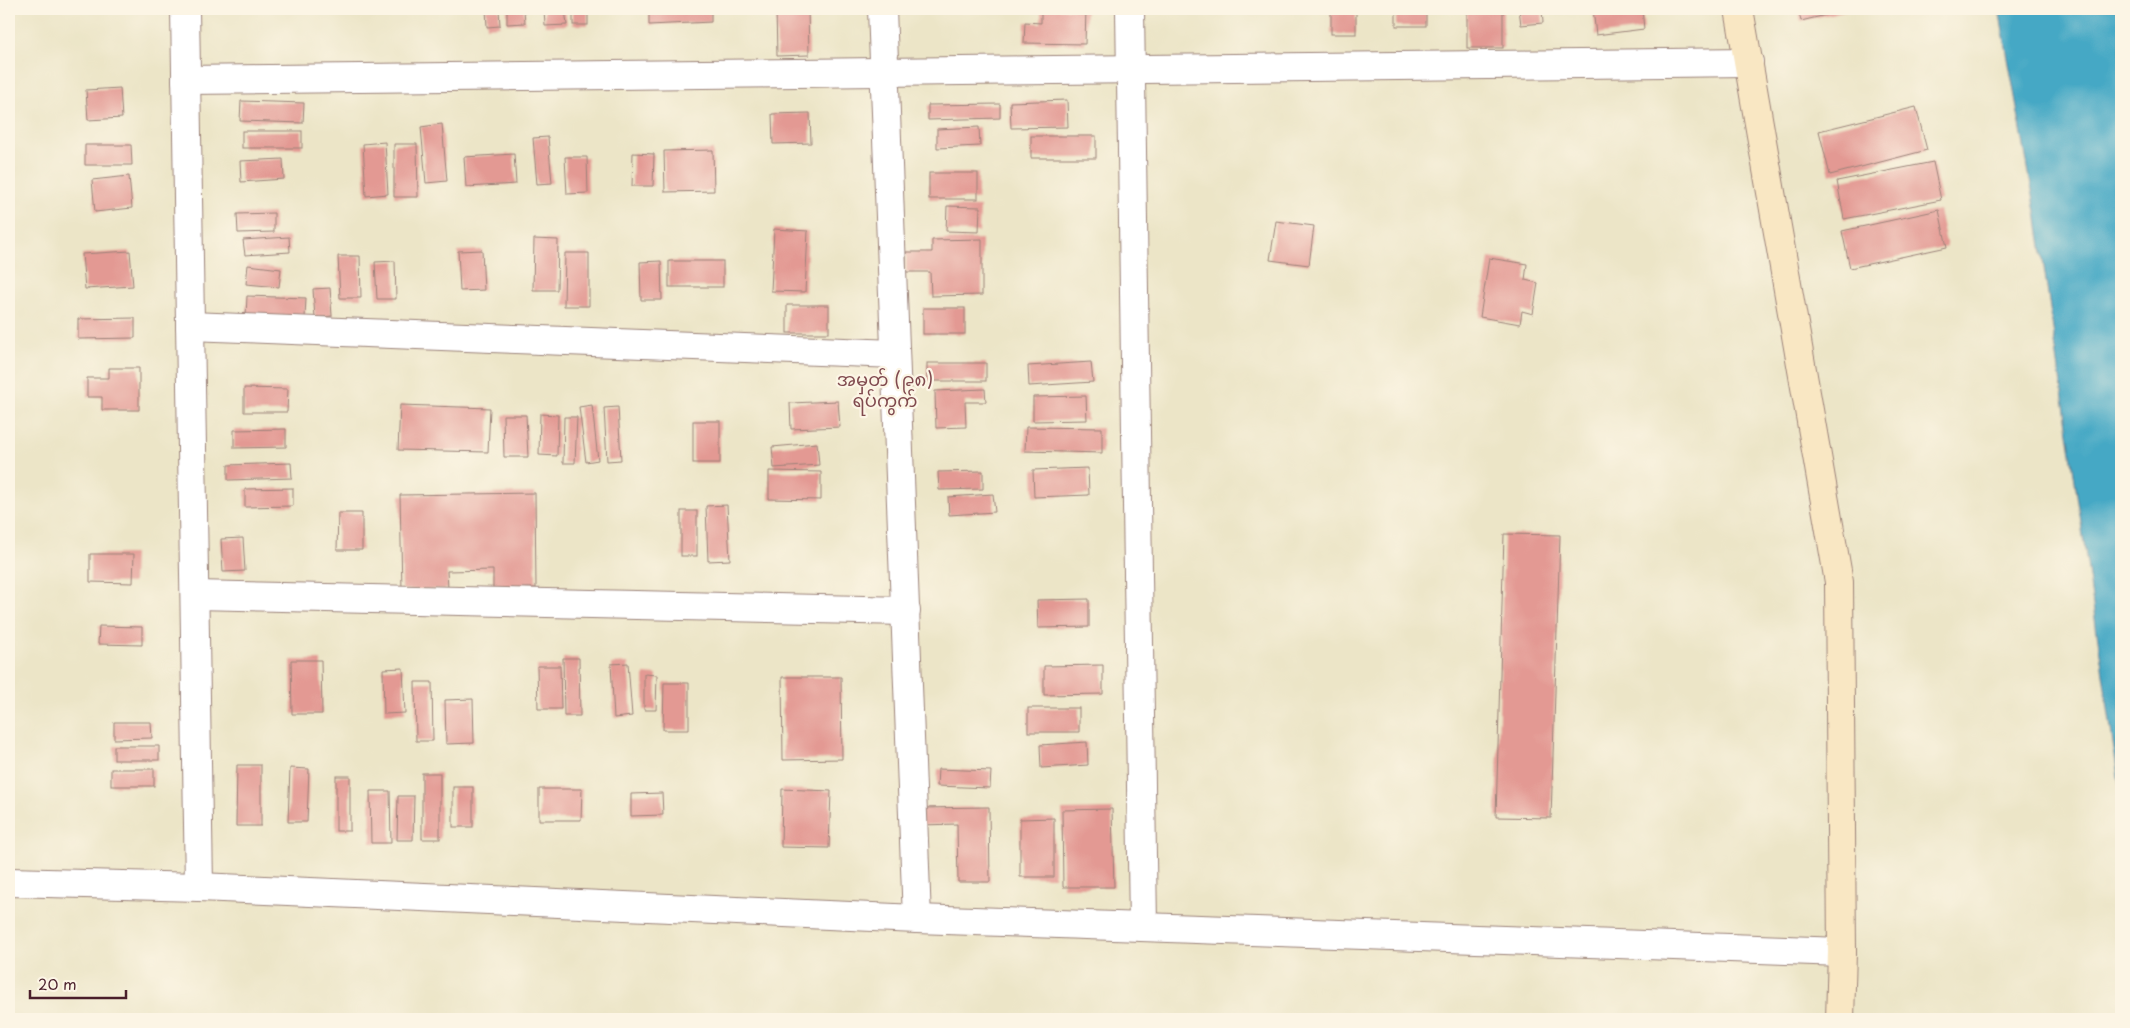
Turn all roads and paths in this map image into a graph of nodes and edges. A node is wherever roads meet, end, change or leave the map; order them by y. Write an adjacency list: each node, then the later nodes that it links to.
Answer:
1 (185, 9): 8 (street)
2 (882, 9): 7 (street)
3 (1130, 9): 6 (street)
4 (1739, 9): 5 (street)
5 (1749, 62): 6 (street); 17 (street)
6 (1131, 69): 7 (street); 16 (street)
7 (884, 72): 8 (street); 10 (street)
8 (186, 80): 9 (street)
9 (190, 326): 10 (street); 11 (street)
10 (895, 354): 12 (street)
11 (195, 595): 12 (street); 14 (street)
12 (906, 611): 15 (street)
13 (9, 882): 14 (street)
14 (199, 887): 15 (street)
15 (917, 919): 16 (street)
16 (1143, 927): 17 (street)
17 (1842, 952): 18 (street)
18 (1840, 1019)

